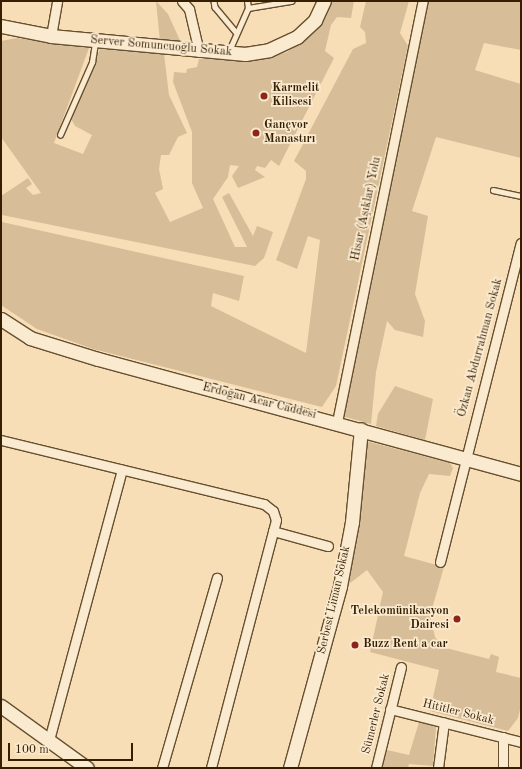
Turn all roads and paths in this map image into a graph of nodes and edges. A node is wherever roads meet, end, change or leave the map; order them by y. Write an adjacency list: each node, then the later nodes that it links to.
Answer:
1 (57, 1): 11 (street)
2 (182, 1): 13 (street)
3 (214, 1): 10 (lane)
4 (247, 1): 8 (lane)
5 (290, 1): 8 (lane)
6 (324, 1): 14 (main road, Server Somuncuoğlu Sokak)
7 (423, 1): 20 (street, Hisar (Aşıklar) Yolu)
8 (248, 8): 10 (lane)
9 (1, 26): 11 (main road, Server Somuncuoğlu Sokak)
10 (235, 31): 14 (lane)
11 (51, 36): 12 (main road, Server Somuncuoğlu Sokak)
12 (95, 41): 13 (main road, Server Somuncuoğlu Sokak); 15 (lane)
13 (199, 52): 14 (main road, Server Somuncuoğlu Sokak)
14 (228, 54)
15 (60, 135)
16 (493, 190): 17 (lane)
17 (521, 196)
18 (521, 243): 23 (street, Özkan Abdurrahman Sokak)
19 (1, 319): 20 (main road, Erdoğan Acar Caddesi)
20 (337, 422): 21 (main road, Erdoğan Acar Caddesi)
21 (361, 429): 23 (main road, Erdoğan Acar Caddesi); 40 (main road, Serbest Liman Sokak)
22 (1, 440): 24 (street)
23 (464, 459): 25 (main road, Erdoğan Acar Caddesi); 28 (street, Özkan Abdurrahman Sokak)
24 (122, 470): 26 (street); 35 (street)
25 (521, 474)
26 (273, 531): 27 (street); 39 (street)
27 (328, 546)
28 (440, 562)
29 (217, 578): 38 (street)
30 (401, 667): 32 (street, Sümerler Sokak)
31 (1, 706): 35 (main road)
32 (390, 709): 33 (street, Hititler Sokak); 41 (street, Sümerler Sokak)
33 (444, 722): 34 (street, Hititler Sokak); 42 (street)
34 (503, 737): 36 (street, Hititler Sokak); 43 (street)
35 (49, 740): 37 (main road)
36 (521, 742)
37 (87, 768)
38 (162, 768)
39 (211, 768)
40 (290, 768)
41 (376, 768)
42 (438, 768)
43 (503, 768)

